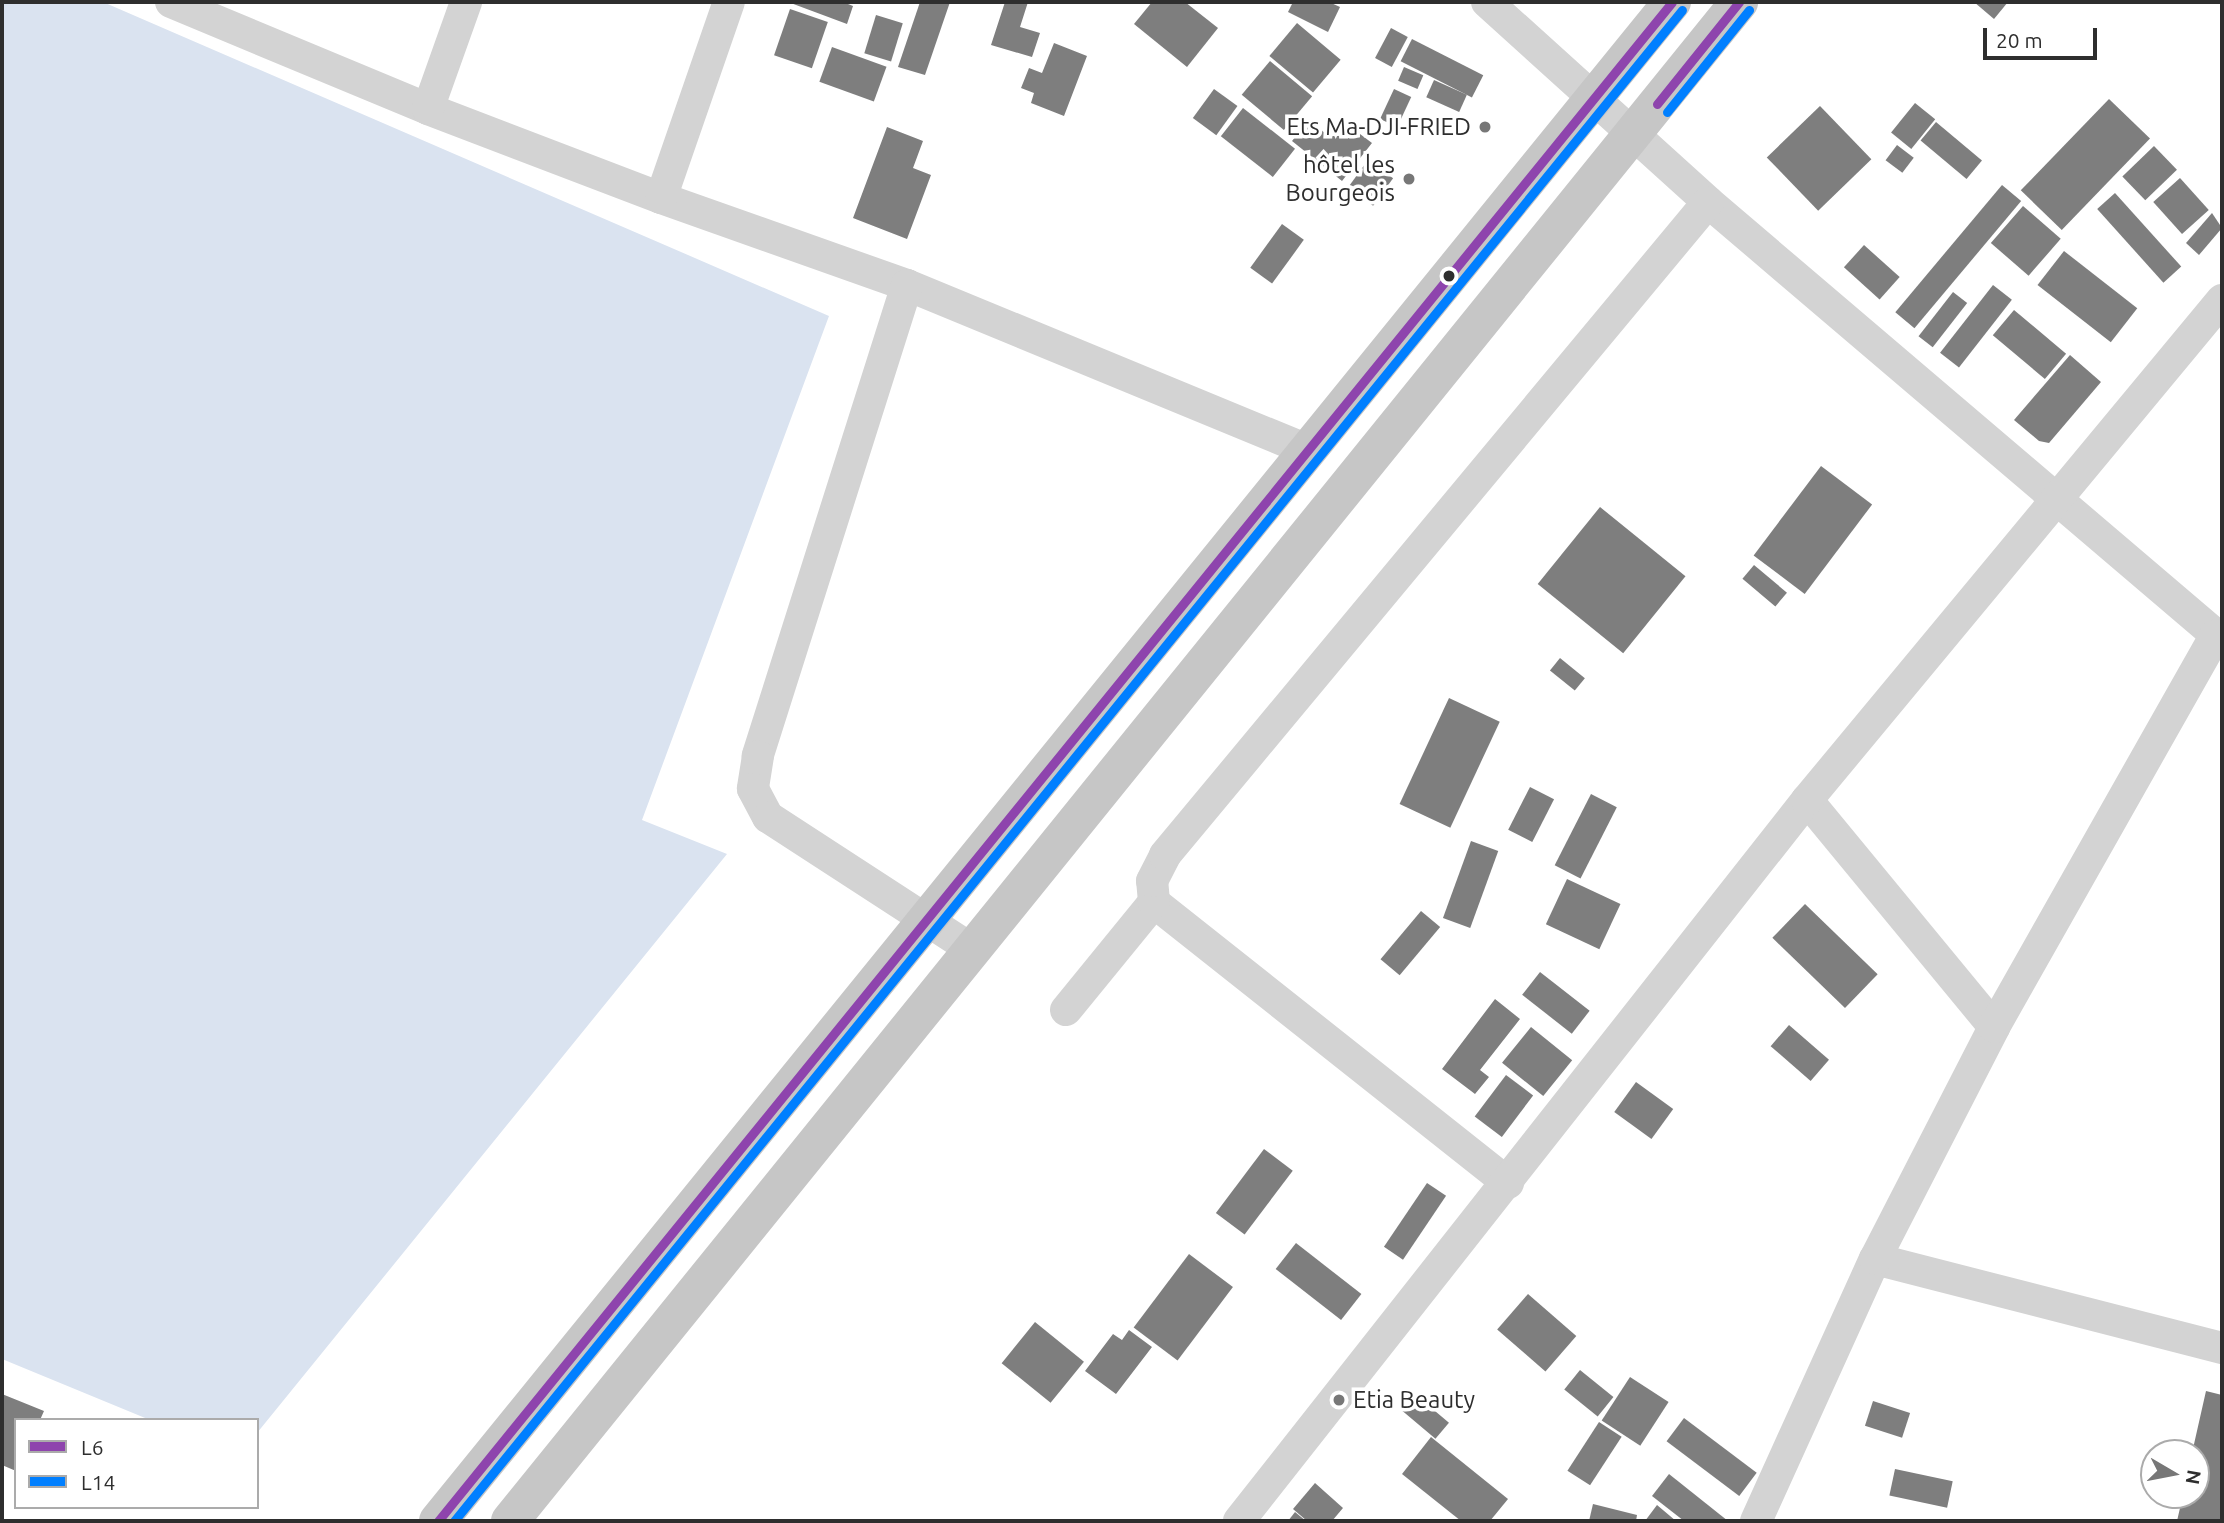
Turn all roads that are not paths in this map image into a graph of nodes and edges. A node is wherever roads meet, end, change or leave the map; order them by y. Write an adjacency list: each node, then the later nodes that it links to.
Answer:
1 (171, 2): 8 (street)
2 (467, 2): 8 (street)
3 (729, 2): 10 (street)
4 (1487, 2): 7 (street)
5 (1672, 2): 7 (main road)
6 (1739, 2): 9 (main road)
7 (1593, 101): 9 (street); 14 (main road)
8 (428, 109): 10 (street)
9 (1633, 136): 11 (street); 20 (main road)
10 (661, 198): 12 (street)
11 (1708, 202): 15 (street); 18 (street)
12 (908, 285): 14 (street); 19 (street)
13 (2222, 300): 15 (street)
14 (1310, 451): 19 (main road)
15 (2054, 498): 16 (street); 17 (street)
16 (2219, 638): 22 (street)
17 (1807, 800): 22 (street); 23 (street)
18 (1154, 902): 21 (street); 23 (street)
19 (929, 920): 20 (street); 26 (main road)
20 (971, 949): 27 (main road)
21 (1066, 1010)
22 (1994, 1027): 24 (street)
23 (1508, 1183): 28 (street)
24 (1875, 1259): 25 (street); 29 (street)
25 (2222, 1348)
26 (438, 1521)
27 (510, 1521)
28 (1239, 1521)
29 (1756, 1521)

